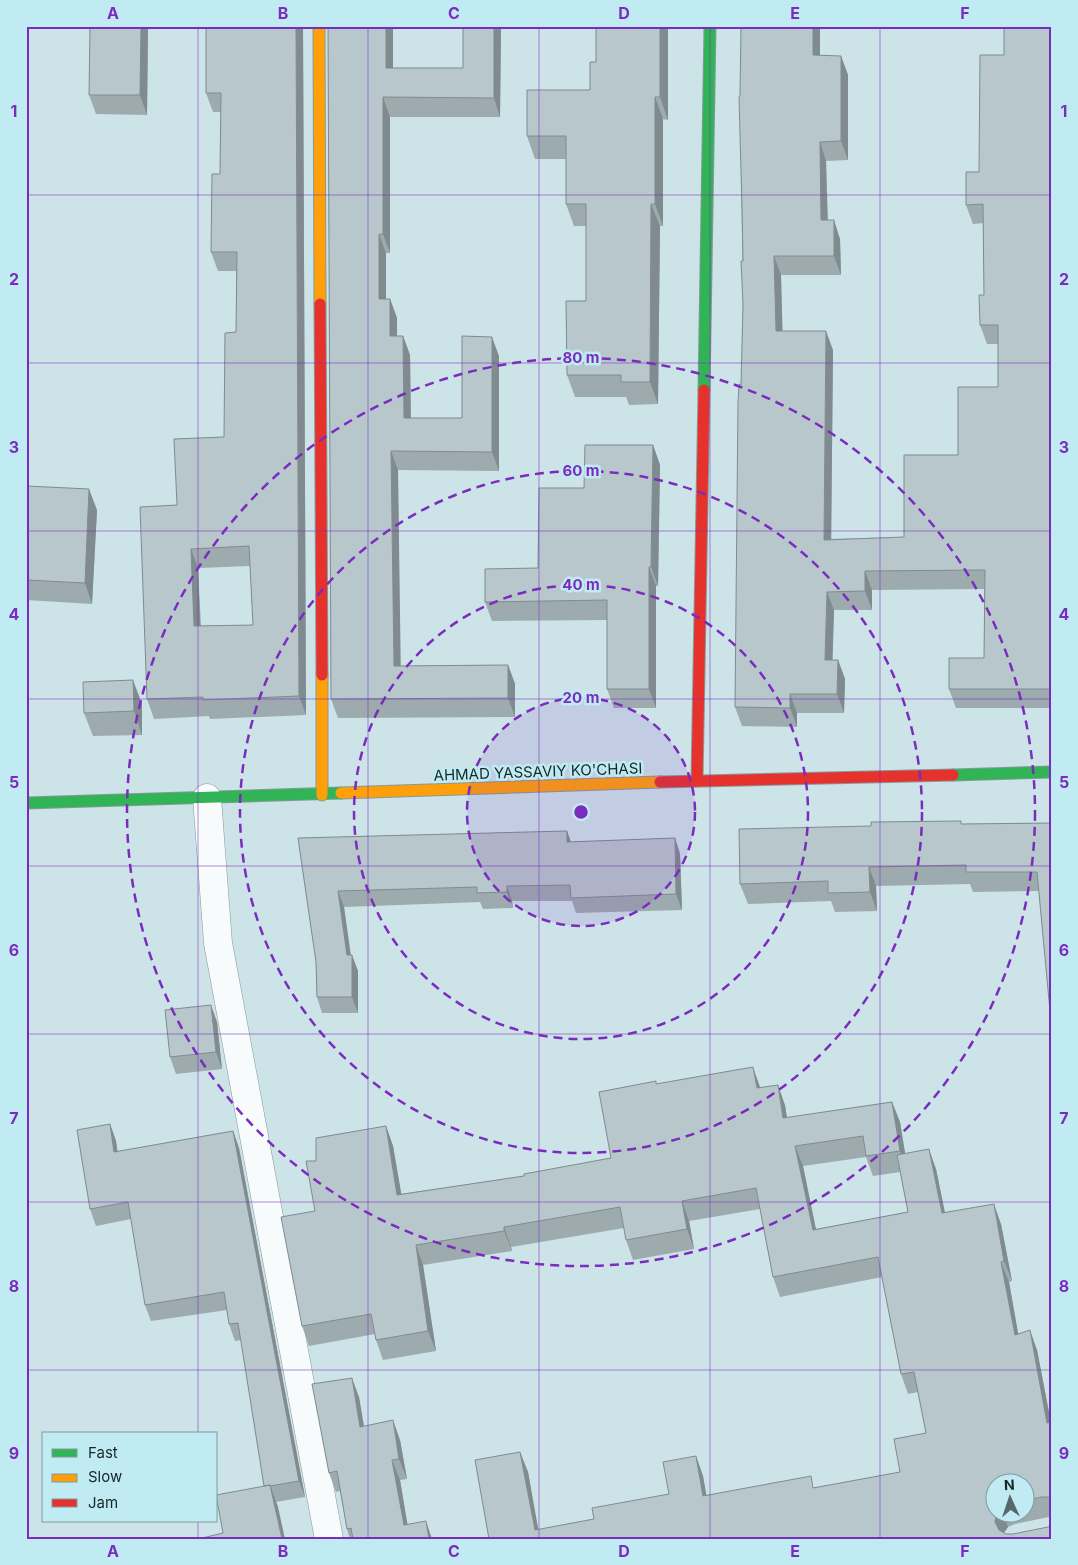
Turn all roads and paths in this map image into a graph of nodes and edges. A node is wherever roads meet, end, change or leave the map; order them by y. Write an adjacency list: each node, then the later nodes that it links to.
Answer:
1 (319, 26): 5 (street)
2 (710, 26): 4 (street)
3 (1052, 772): 4 (street, AHMAD YASSAVIY KO'CHASI)
4 (697, 781): 5 (street, AHMAD YASSAVIY KO'CHASI)
5 (322, 794): 6 (street, AHMAD YASSAVIY KO'CHASI)
6 (207, 798): 7 (street, AHMAD YASSAVIY KO'CHASI); 8 (street)
7 (26, 803)
8 (329, 1539)

